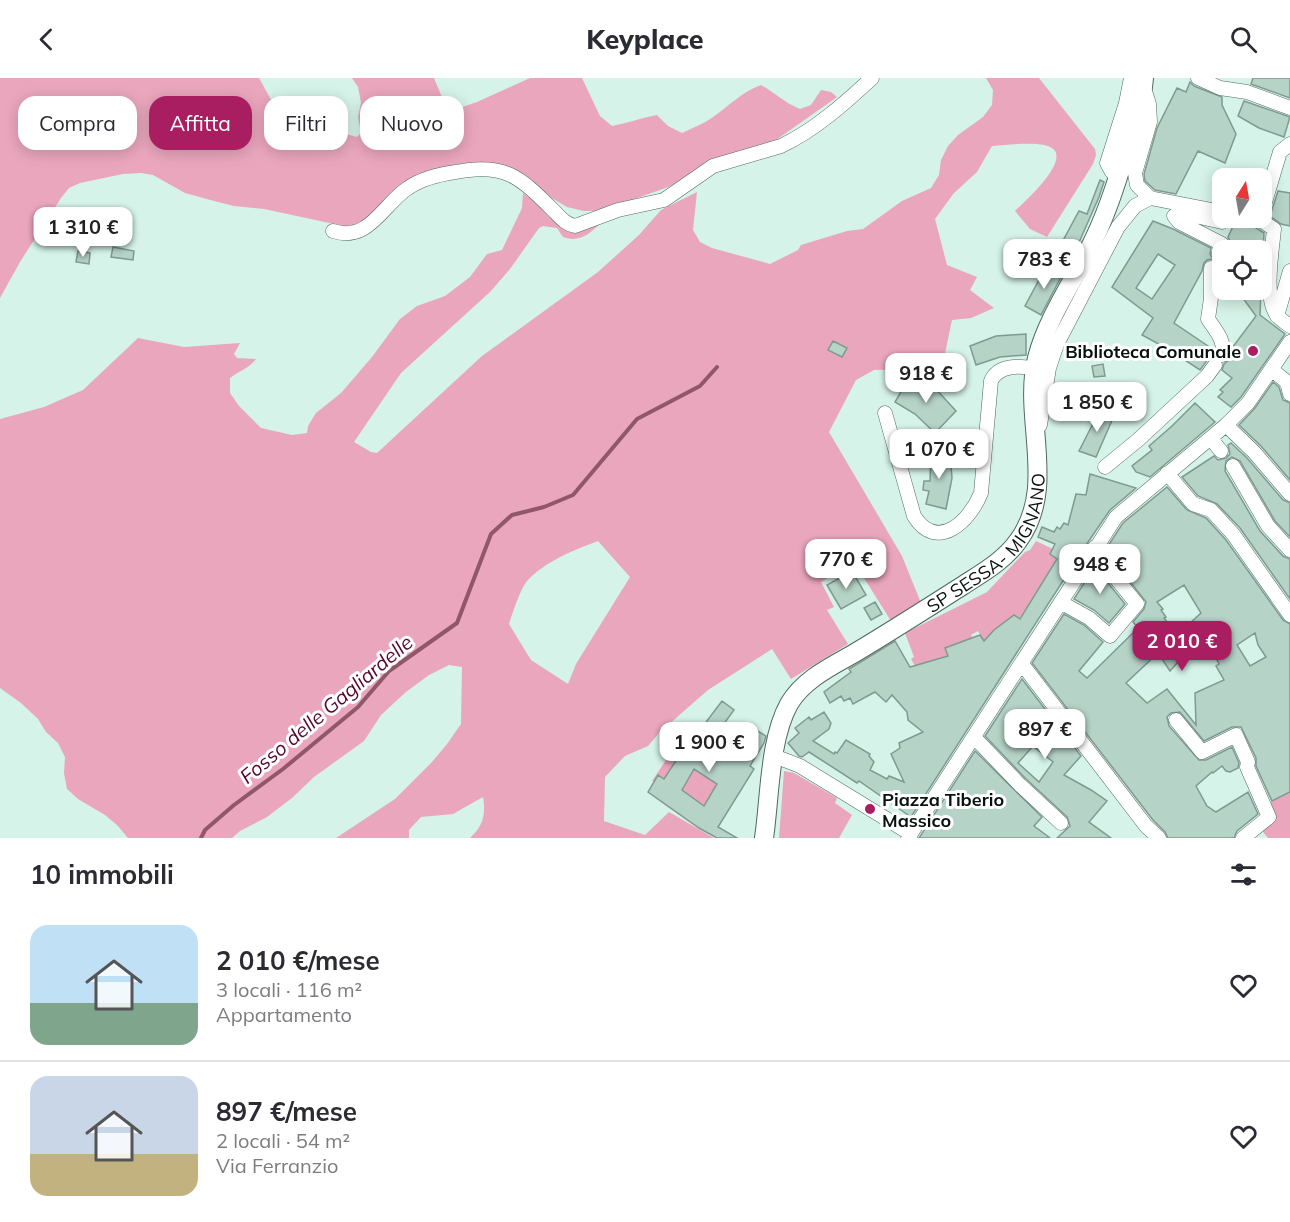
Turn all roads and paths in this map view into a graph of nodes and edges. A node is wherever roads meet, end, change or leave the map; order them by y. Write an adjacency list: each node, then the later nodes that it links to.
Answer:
1 (872, 78): 11 (street)
2 (1198, 78): 4 (street)
3 (1139, 81): 7 (street); 18 (street, SP SESSA- MIGNANO)
4 (1290, 108)
5 (1290, 144): 6 (street)
6 (1272, 176)
7 (1150, 198): 8 (street); 24 (street)
8 (1212, 210)
9 (1212, 220): 12 (street)
10 (1272, 228): 15 (street)
11 (333, 231)
12 (1214, 240)
13 (1211, 268): 27 (street)
14 (1290, 271): 15 (street)
15 (1277, 316): 16 (street)
16 (1290, 326)
17 (1290, 342): 19 (street)
18 (1035, 369): 21 (street); 24 (street, SP SESSA- MIGNANO)
19 (1272, 370): 20 (street); 22 (street)
20 (1290, 394)
21 (885, 413)
22 (1226, 425): 23 (street); 29 (street)
23 (1211, 439): 25 (street); 28 (street)
24 (1037, 447): 37 (street, SP SESSA- MIGNANO)
25 (1221, 451)
26 (1233, 465): 31 (street)
27 (1105, 467)
28 (1167, 473): 30 (street); 33 (street)
29 (1290, 494)
30 (1095, 548): 32 (street); 32 (street)
31 (1290, 550)
32 (1062, 603): 34 (street)
33 (1290, 615)
34 (1022, 664): 36 (street); 40 (street)
35 (1176, 720): 42 (street)
36 (975, 738): 38 (street); 39 (street)
37 (774, 758): 39 (street); 41 (street, SP SESSA- MIGNANO)
38 (1061, 823)
39 (910, 836)
40 (1153, 836)
41 (764, 838)
42 (1243, 838)

